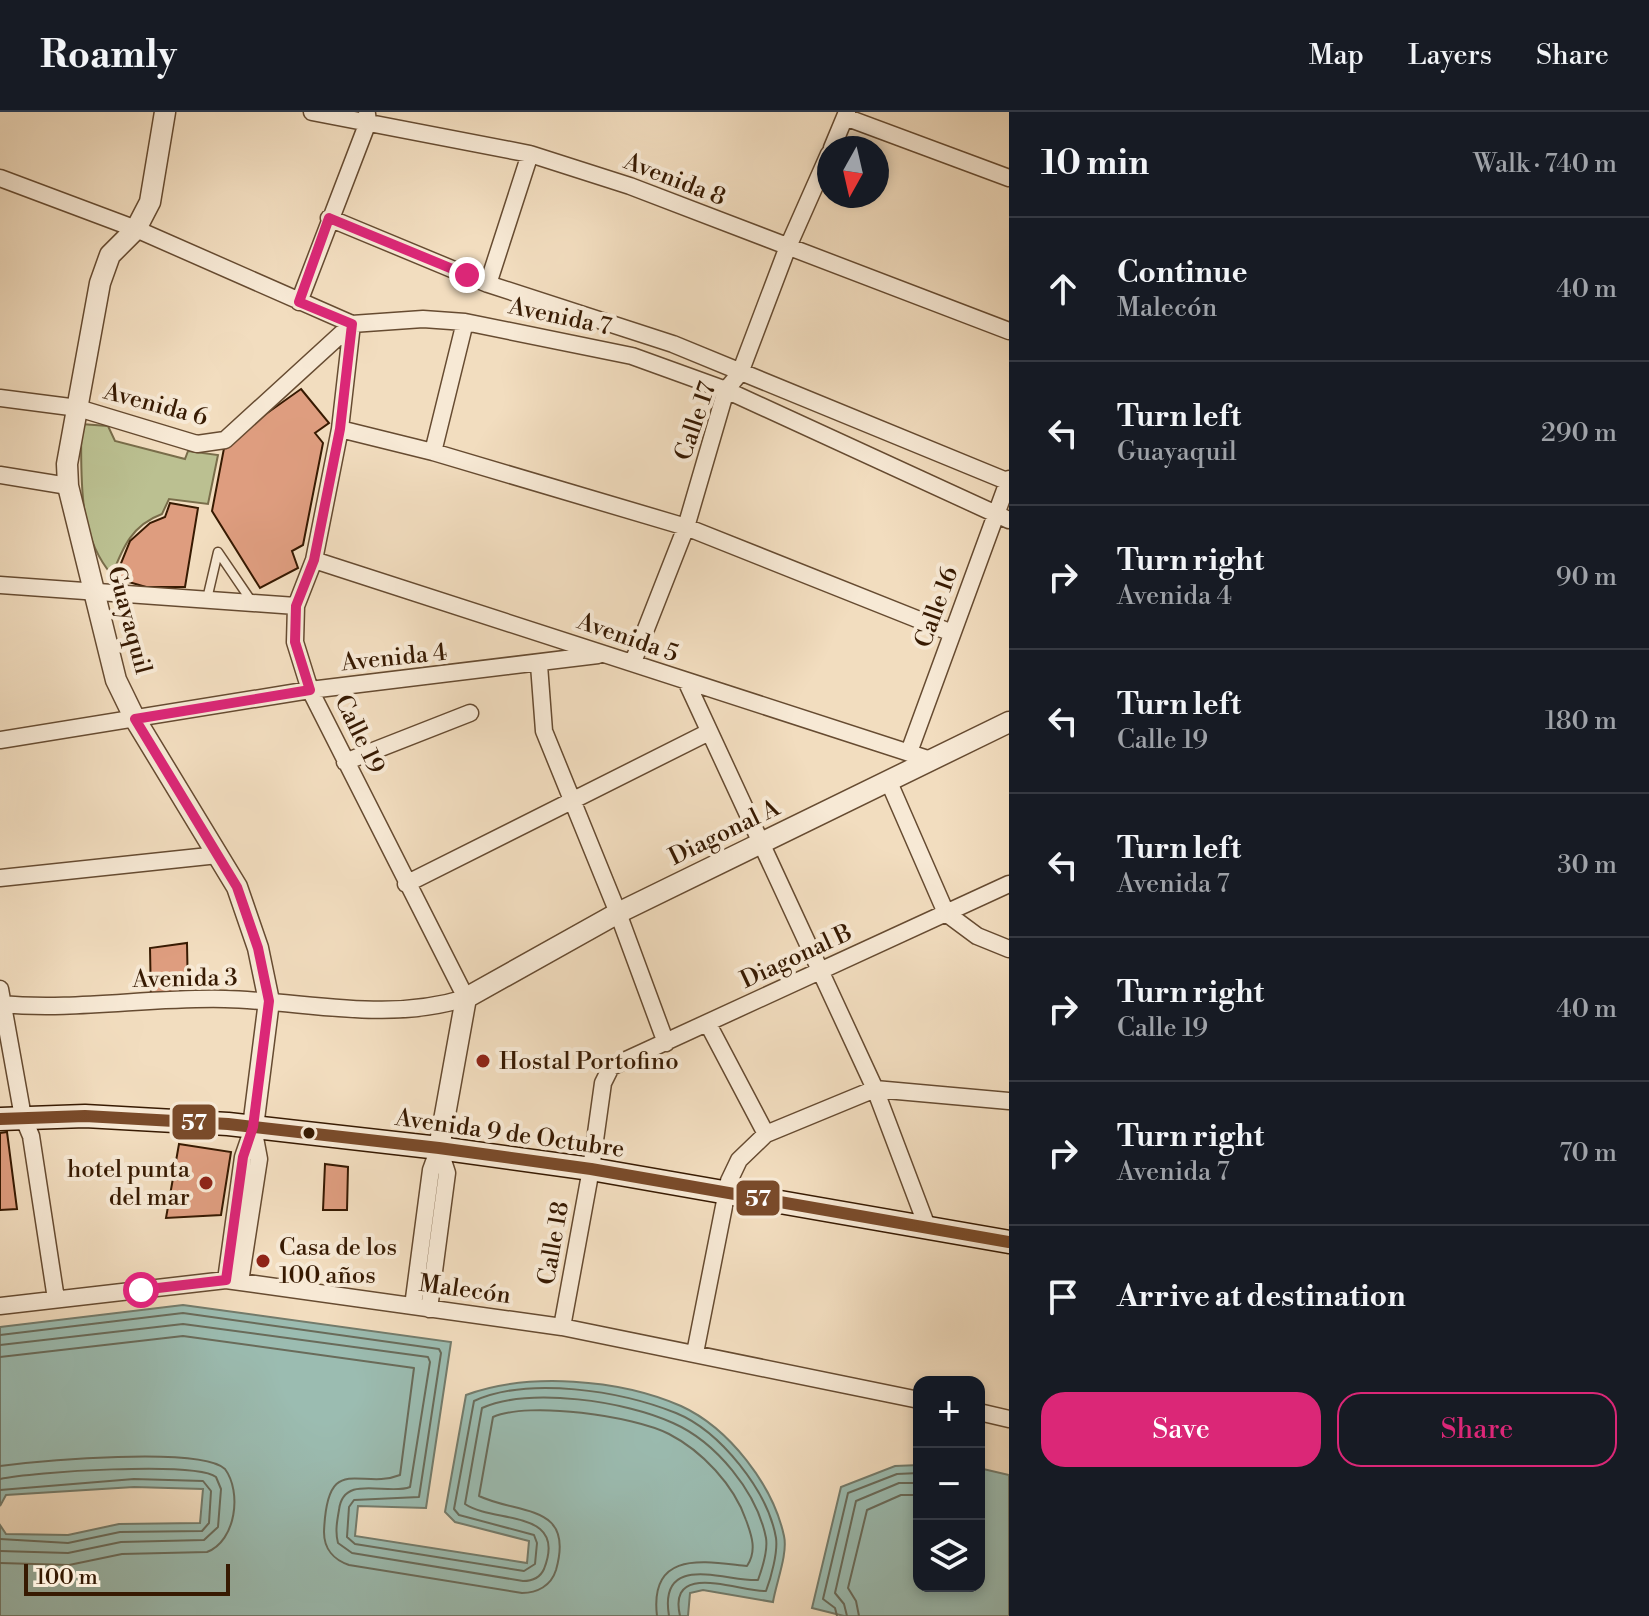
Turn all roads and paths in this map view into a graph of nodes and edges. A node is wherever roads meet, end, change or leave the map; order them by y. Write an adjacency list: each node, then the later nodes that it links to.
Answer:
1 (165, 112): 11 (street, Guayaquil)
2 (312, 112): 4 (street, Avenida 8)
3 (846, 114): 5 (street); 8 (street)
4 (367, 117): 6 (street, Avenida 8); 10 (street)
5 (837, 136)
6 (530, 154): 12 (street, Avenida 8); 13 (street)
7 (0, 178): 11 (street, Avenida 7)
8 (1009, 178)
9 (817, 181): 12 (street, Calle 17)
10 (329, 218): 13 (street, Avenida 7); 14 (street)
11 (136, 229): 14 (street, Avenida 7); 21 (street, Guayaquil)
12 (787, 249): 17 (street, Avenida 8); 18 (street, Calle 17)
13 (488, 284): 18 (street, Avenida 7)
14 (299, 302): 16 (street, Avenida 7)
15 (465, 322): 16 (street, Avenida 7); 19 (street, Avenida 7); 23 (street)
16 (352, 324): 21 (street, Avenida 6); 22 (street, Calle 19)
17 (1009, 331)
18 (740, 373): 19 (street, Calle 17); 25 (street, Avenida 7)
19 (726, 390): 27 (street, Avenida 7); 28 (street, Calle 17)
20 (0, 398): 21 (street, Avenida 6)
21 (78, 408): 26 (street, Guayaquil)
22 (340, 429): 23 (street); 29 (street, Calle 19)
23 (433, 452): 28 (street)
24 (0, 475): 26 (street)
25 (1009, 481): 27 (street, Calle 16)
26 (68, 486): 31 (street, Guayaquil)
27 (1002, 517): 35 (street, Calle 16)
28 (686, 527): 35 (street); 37 (street, Calle 17)
29 (314, 560): 34 (street, Calle 19); 36 (street, Avenida 5)
30 (0, 585): 31 (street)
31 (95, 592): 32 (street); 42 (street, Guayaquil)
32 (207, 599): 33 (street); 33 (lane)
33 (252, 603): 34 (street)
34 (296, 606): 40 (street, Calle 19)
35 (952, 633): 46 (street, Calle 16)
36 (604, 654): 37 (street, Avenida 5); 38 (street, Avenida 4)
37 (633, 662): 39 (street, Avenida 5)
38 (539, 665): 40 (street, Avenida 4); 49 (street)
39 (687, 683): 44 (street); 46 (street, Avenida 5)
40 (310, 690): 42 (street, Avenida 4); 47 (street, Calle 19)
41 (470, 713): 47 (street)
42 (135, 719): 45 (street, Avenida 4); 51 (street, Guayaquil)
43 (1009, 722): 46 (street, Diagonal A)
44 (709, 732): 49 (street); 50 (street)
45 (0, 740)
46 (918, 755): 48 (street, Diagonal A)
47 (345, 762): 53 (street, Calle 19)
48 (888, 780): 50 (street, Diagonal A); 56 (street)
49 (574, 801): 53 (street); 55 (street)
50 (761, 843): 55 (street, Diagonal A); 58 (street)
51 (218, 855): 52 (street); 61 (street, Guayaquil)
52 (0, 878)
53 (406, 884): 59 (street, Calle 19)
54 (1009, 884): 56 (street, Diagonal B)
55 (618, 913): 59 (street, Diagonal A); 63 (street)
56 (946, 913): 57 (street); 58 (street, Diagonal B)
57 (1009, 949)
58 (819, 972): 62 (street, Diagonal B); 65 (street)
59 (466, 998): 61 (street, Avenida 3); 71 (street)
60 (1, 999): 61 (street, Avenida 3); 67 (street)
61 (269, 1001): 69 (street, Guayaquil)
62 (708, 1024): 63 (street, Diagonal B); 70 (street)
63 (666, 1043): 64 (street, Diagonal B)
64 (605, 1073): 72 (street, Calle 18)
65 (875, 1089): 66 (street); 70 (street); 74 (street)
66 (1009, 1101)
67 (23, 1117): 68 (main road, Avenida 9 de Octubre); 69 (main road, Avenida 9 de Octubre); 77 (street)
68 (0, 1119)
69 (253, 1127): 71 (main road, Avenida 9 de Octubre); 76 (street, Guayaquil)
70 (766, 1134): 73 (street)
71 (440, 1142): 72 (main road, Avenida 9 de Octubre); 79 (street)
72 (591, 1169): 73 (main road, Avenida 9 de Octubre); 80 (street, Calle 18)
73 (726, 1194): 74 (main road, Avenida 9 de Octubre); 81 (street)
74 (928, 1229): 75 (main road, Avenida 9 de Octubre)
75 (1009, 1242)
76 (233, 1281): 77 (street, Malecón); 79 (street, Malecón)
77 (51, 1300): 78 (street, Malecón)
78 (0, 1306)
79 (421, 1308): 80 (street, Malecón)
80 (562, 1327): 81 (street, Malecón)
81 (695, 1353): 82 (street, Malecón)
82 (913, 1399)
83 (985, 1413): 84 (street)
84 (1009, 1419)

